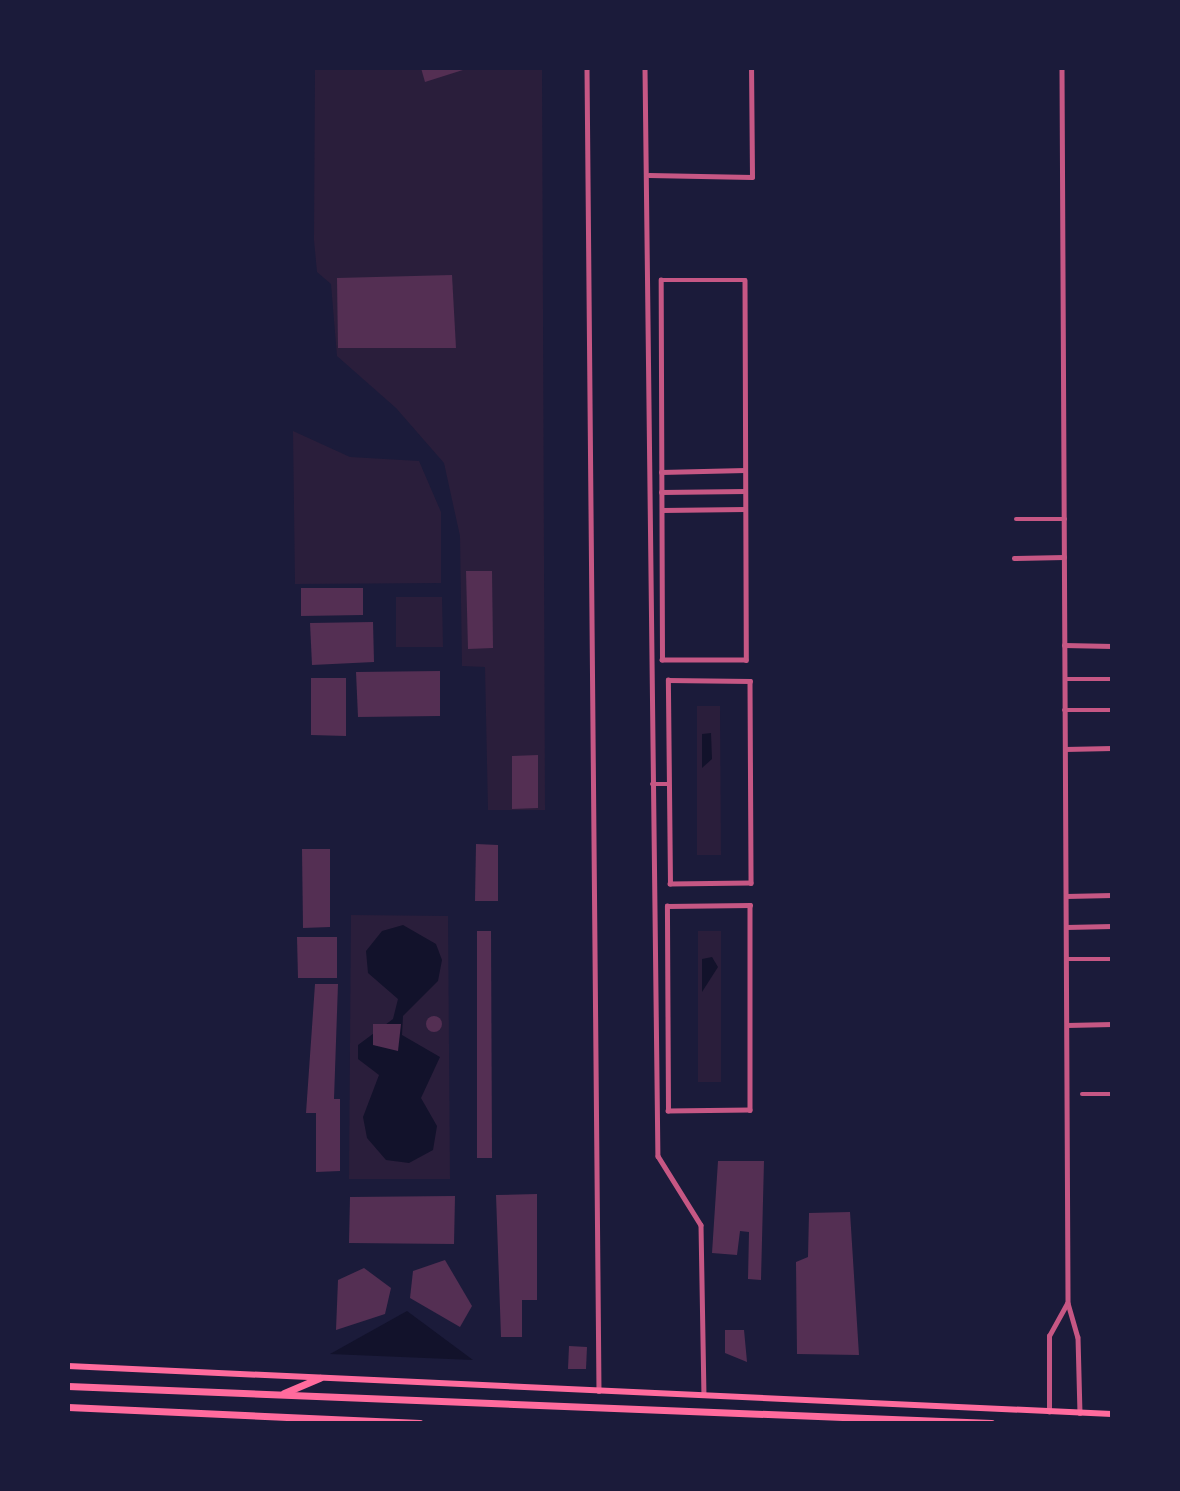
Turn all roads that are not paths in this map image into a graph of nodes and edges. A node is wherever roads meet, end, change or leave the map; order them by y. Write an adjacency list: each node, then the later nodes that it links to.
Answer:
1 (587, 68): 46 (street)
2 (645, 68): 5 (street)
3 (751, 68): 5 (street)
4 (1062, 68): 13 (street)
5 (648, 175): 15 (street)
6 (745, 471): 7 (street); 7 (street); 8 (street)
7 (661, 472): 9 (street)
8 (746, 491): 9 (street); 10 (street)
9 (661, 492): 11 (street)
10 (746, 509): 11 (street); 16 (street)
11 (662, 510): 14 (street)
12 (1016, 519): 13 (street)
13 (1065, 519): 18 (street)
14 (662, 530): 15 (street); 16 (street)
15 (649, 531): 17 (street)
16 (662, 537): 17 (street)
17 (649, 538): 28 (street)
18 (1065, 557): 19 (street); 20 (street)
19 (1014, 558)
20 (1064, 645): 21 (street); 22 (street)
21 (1112, 646)
22 (1065, 679): 23 (street); 24 (street)
23 (1112, 679)
24 (1064, 710): 25 (street); 27 (street)
25 (1112, 710)
26 (1112, 748): 27 (street)
27 (1065, 749): 31 (street)
28 (652, 784): 29 (street); 37 (street)
29 (668, 784): 29 (street)
30 (1112, 895): 31 (street)
31 (1066, 896): 33 (street)
32 (1112, 926): 33 (street)
33 (1066, 927): 34 (street)
34 (1066, 959): 35 (street); 39 (street)
35 (1112, 959)
36 (667, 1007): 36 (street); 37 (street)
37 (654, 1008): 48 (street)
38 (1112, 1024): 39 (street)
39 (1067, 1025): 42 (street)
40 (1082, 1094): 41 (street)
41 (1112, 1094)
42 (1068, 1303): 50 (street); 51 (street)
43 (68, 1366): 44 (main road)
44 (320, 1378): 46 (main road); 47 (highway)
45 (68, 1386): 47 (highway)
46 (599, 1391): 48 (main road)
47 (280, 1394): 54 (highway)
48 (704, 1395): 50 (main road)
49 (68, 1407): 53 (highway)
50 (1049, 1412): 51 (main road)
51 (1080, 1413): 52 (main road)
52 (1112, 1414)
53 (420, 1423)
54 (991, 1423)

